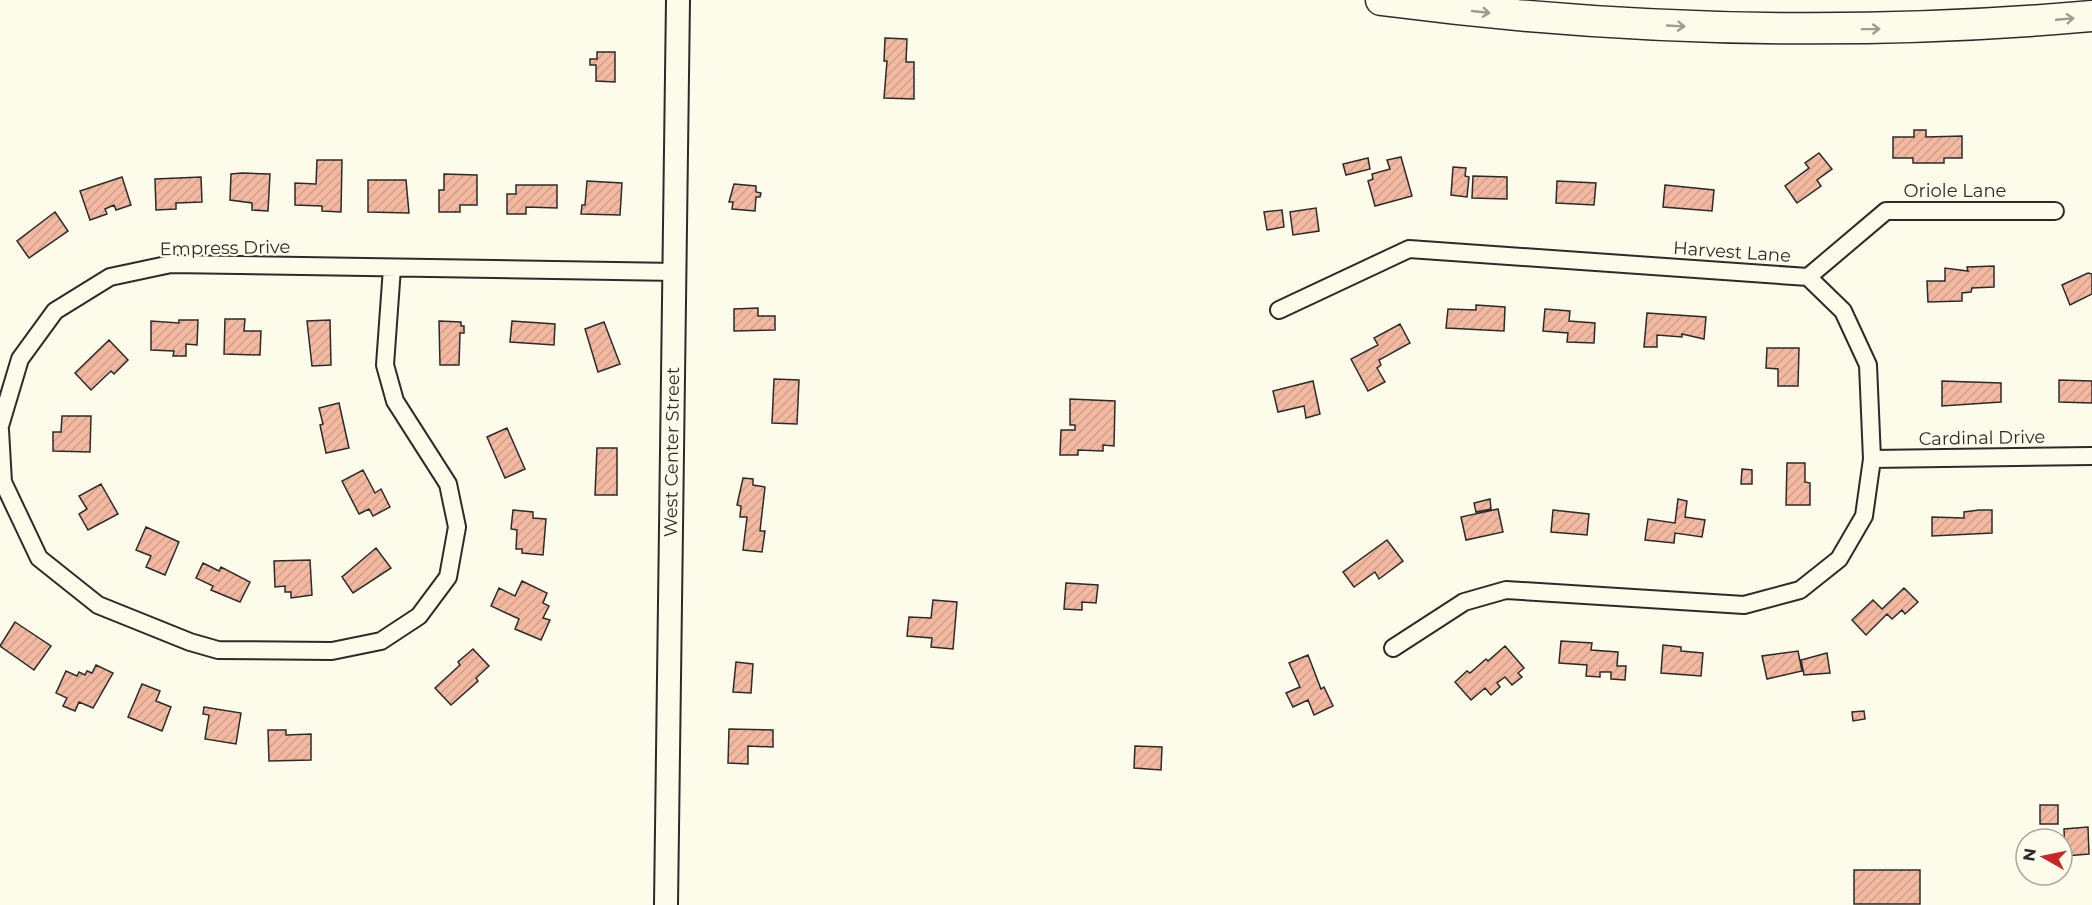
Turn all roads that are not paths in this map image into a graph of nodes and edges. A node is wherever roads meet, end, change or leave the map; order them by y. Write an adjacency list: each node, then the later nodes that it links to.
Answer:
1 (678, 0): 6 (street, West Center Street)
2 (1381, 0): 3 (highway, one-way to 3)
3 (2092, 16)
4 (2055, 211): 7 (street, Oriole Lane)
5 (392, 268): 6 (street, Empress Drive); 9 (street, Empress Drive); 9 (street, Empress Drive)
6 (676, 272): 13 (street, West Center Street)
7 (1808, 278): 8 (street, Harvest Lane); 11 (street, Harvest Lane)
8 (1279, 310)
9 (0, 428)
10 (2092, 456): 11 (street, Cardinal Drive)
11 (1872, 459): 12 (street, Harvest Lane)
12 (1393, 648)
13 (666, 905)

